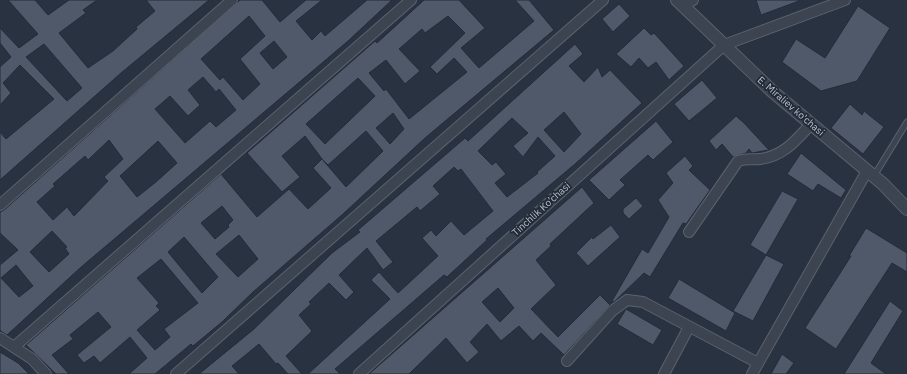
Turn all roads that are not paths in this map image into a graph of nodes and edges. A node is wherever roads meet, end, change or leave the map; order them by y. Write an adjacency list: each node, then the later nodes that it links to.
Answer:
1 (232, 0): 10 (street)
2 (411, 0): 15 (street)
3 (603, 0): 19 (street)
4 (845, 0): 6 (street)
5 (685, 2): 6 (street, E. Miraliev ko'chasi)
6 (724, 45): 8 (street, E. Miraliev ko'chasi); 20 (street, Tinchlik Ko’chasi)
7 (907, 122): 9 (lane)
8 (810, 124): 9 (street, E. Miraliev ko'chasi); 12 (street)
9 (870, 174): 11 (street, E. Miraliev ko'chasi); 17 (street)
10 (0, 205)
11 (907, 209)
12 (689, 232)
13 (689, 327): 16 (street); 17 (street); 21 (street)
14 (0, 338): 15 (street)
15 (14, 347): 18 (street)
16 (567, 361)
17 (758, 363): 22 (street)
18 (46, 374)
19 (176, 374)
20 (359, 374)
21 (664, 374)
22 (752, 374)

